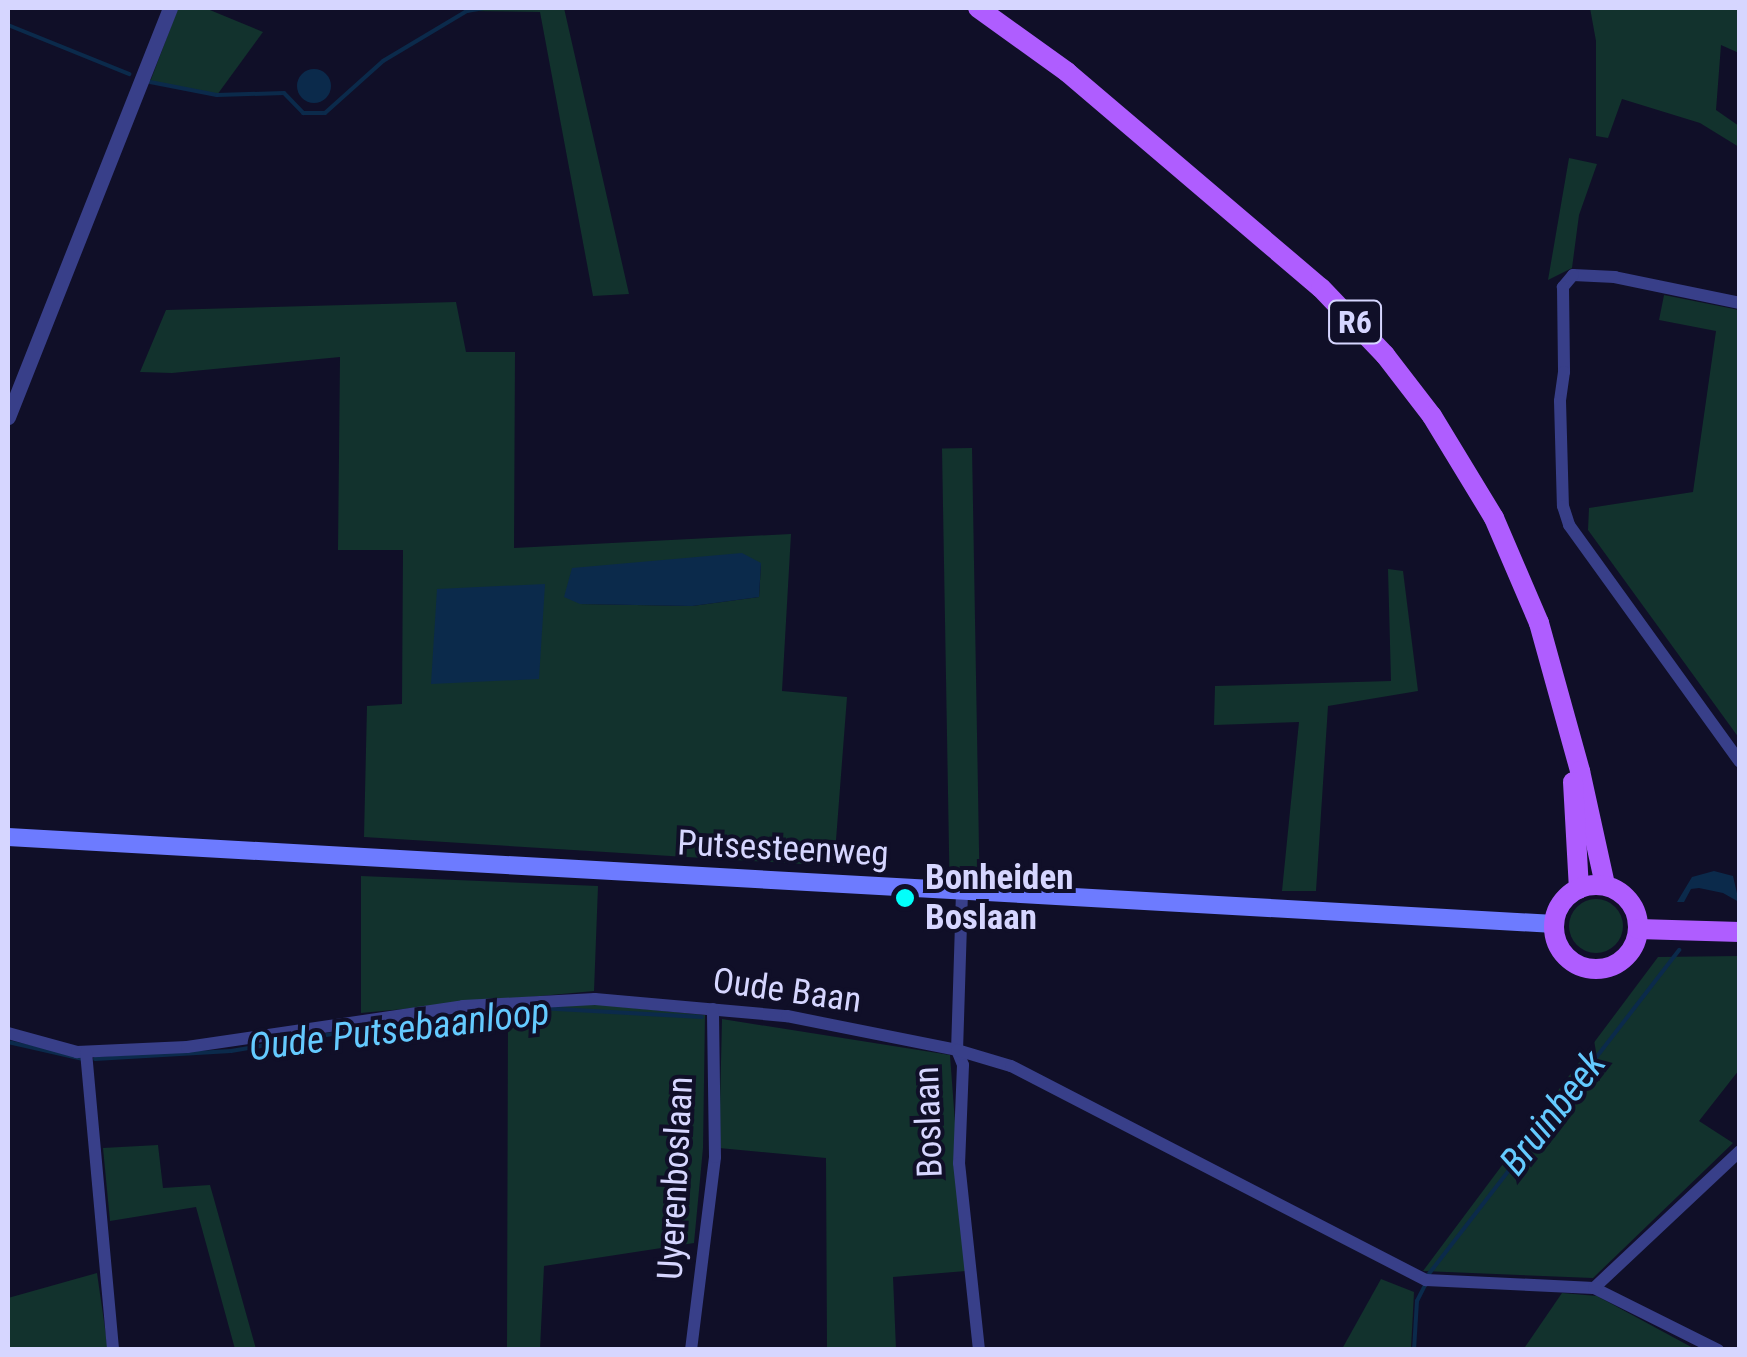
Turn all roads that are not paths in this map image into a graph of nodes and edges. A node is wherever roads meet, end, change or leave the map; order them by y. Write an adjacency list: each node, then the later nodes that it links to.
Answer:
1 (170, 8): 4 (street)
2 (978, 8): 5 (main road, R6)
3 (1740, 303): 6 (street)
4 (8, 418)
5 (1574, 755): 8 (main road, R6); 9 (main road, R6)
6 (1740, 762)
7 (8, 837): 10 (main road, Putsesteenweg)
8 (1605, 885): 9 (main road); 12 (main road)
9 (1579, 889): 11 (main road)
10 (962, 892): 11 (main road, Putsesteenweg); 16 (street, Boslaan)
11 (1555, 924): 12 (main road)
12 (1638, 929): 13 (main road)
13 (1740, 932)
14 (713, 1010): 16 (street, Oude Baan); 17 (street, Oude Baan); 21 (street, Uyerenboslaan)
15 (8, 1033): 17 (street, Oude Baan)
16 (957, 1050): 19 (street, Oude Baan); 22 (street, Boslaan)
17 (86, 1052): 20 (street)
18 (1740, 1150): 19 (street)
19 (1594, 1288): 23 (street)
20 (113, 1350)
21 (691, 1350)
22 (979, 1350)
23 (1718, 1350)

